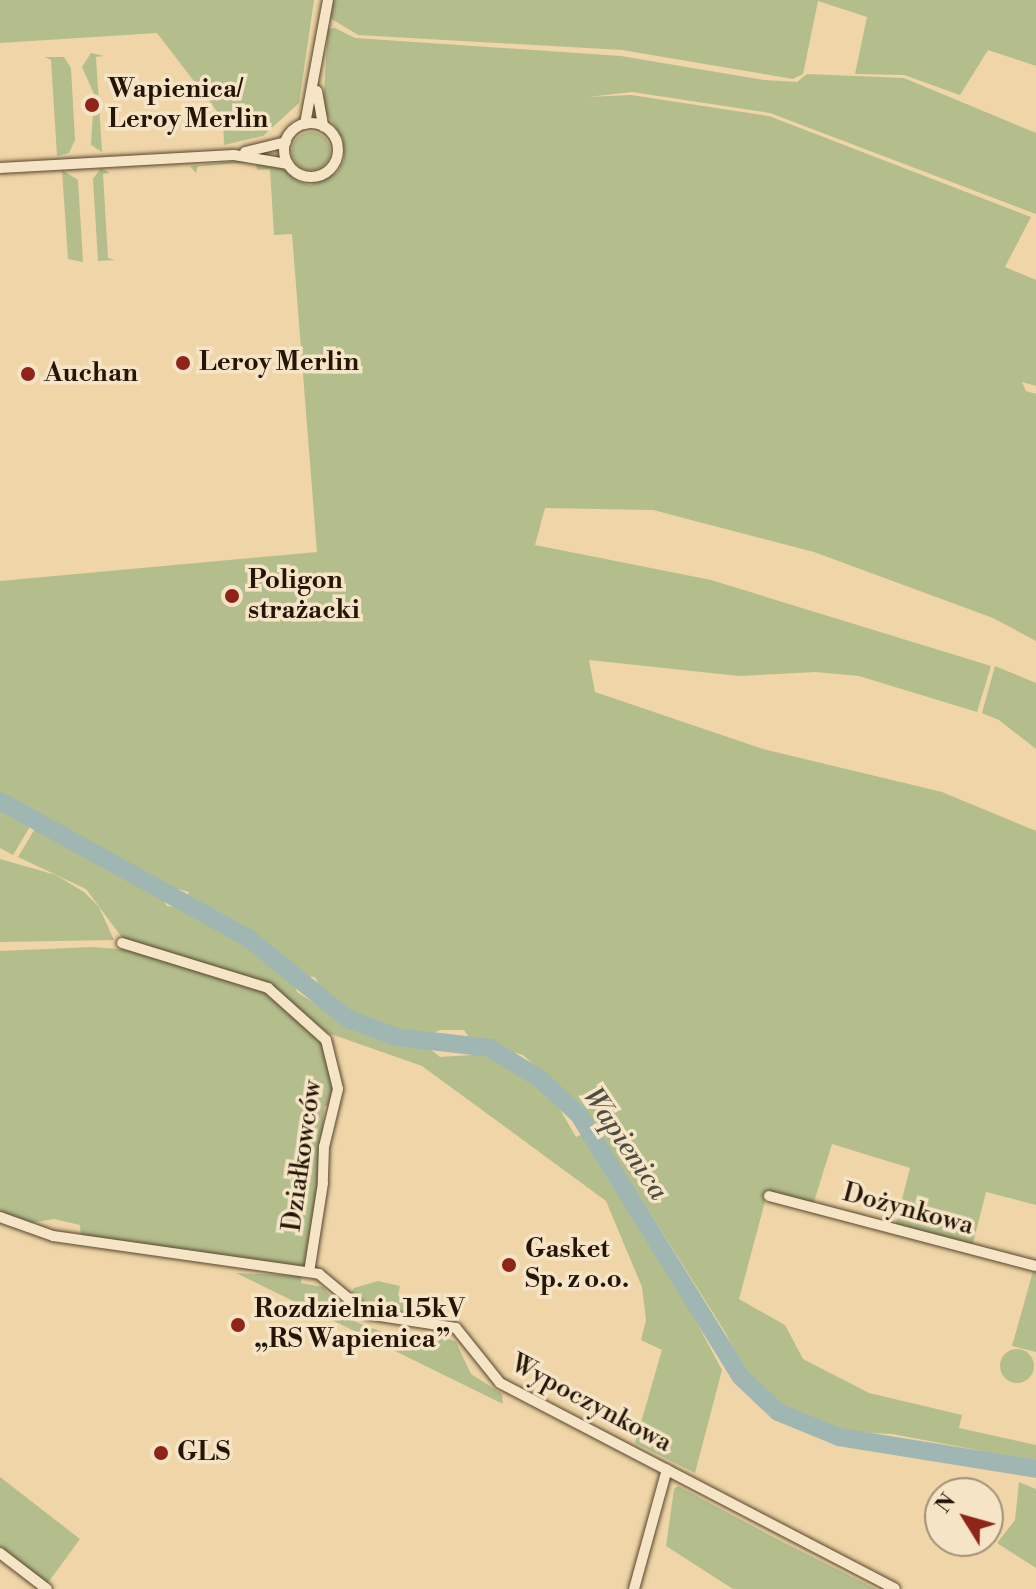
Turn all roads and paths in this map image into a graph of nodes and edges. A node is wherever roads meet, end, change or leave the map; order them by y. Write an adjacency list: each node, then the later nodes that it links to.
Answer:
1 (328, 0): 2 (street)
2 (316, 81): 3 (street); 4 (street)
3 (305, 124): 4 (street); 5 (street)
4 (323, 126): 7 (street)
5 (286, 142): 6 (street); 7 (street)
6 (234, 155): 7 (street); 8 (street)
7 (288, 164)
8 (0, 168)
9 (122, 943): 13 (street, Działkowców)
10 (769, 1196): 12 (street, Dożynkowa)
11 (0, 1217): 13 (street, Wypoczynkowa)
12 (1036, 1266)
13 (309, 1272): 14 (street, Wypoczynkowa)
14 (667, 1469): 17 (street); 18 (street, Wypoczynkowa)
15 (0, 1553): 16 (street)
16 (47, 1589)
17 (634, 1589)
18 (895, 1589)

